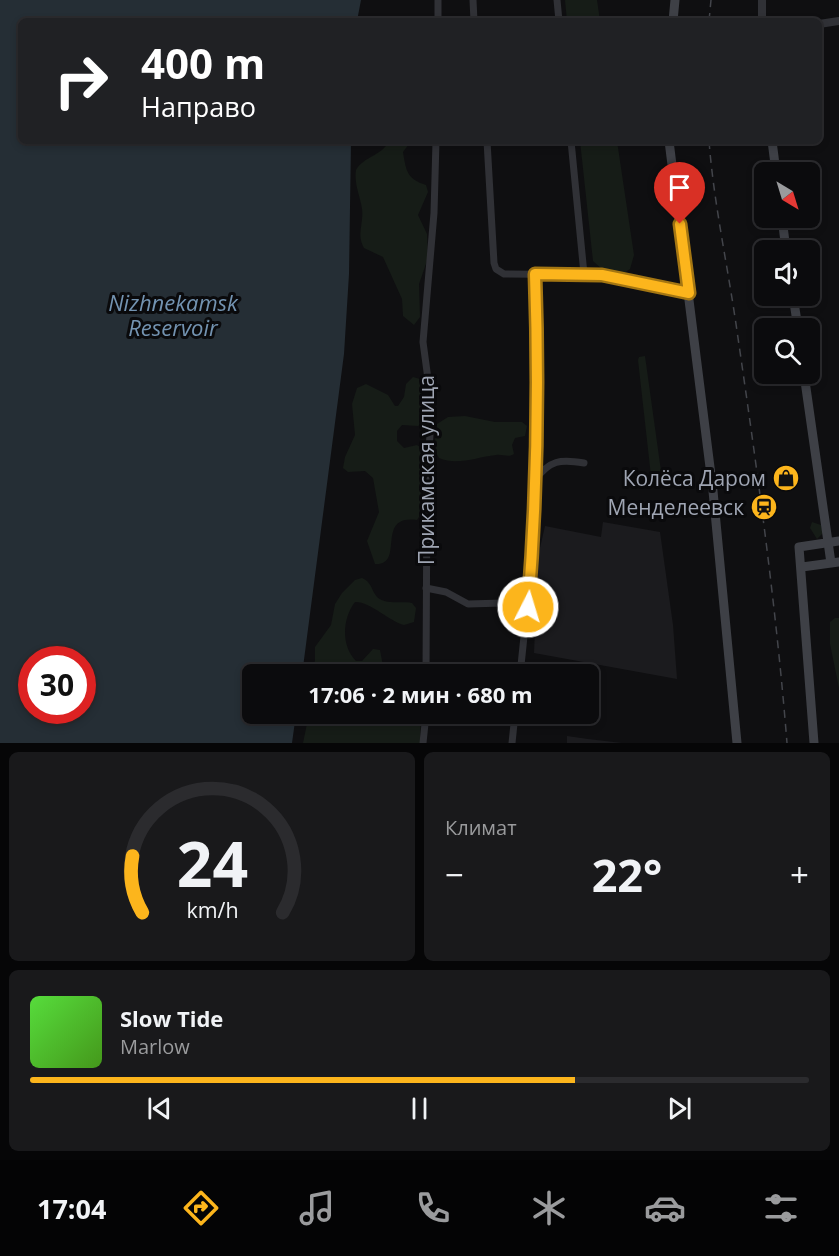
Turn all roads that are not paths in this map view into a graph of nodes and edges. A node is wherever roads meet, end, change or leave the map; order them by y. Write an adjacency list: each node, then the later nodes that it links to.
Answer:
1 (438, 0): 6 (street)
2 (473, 0): 7 (street)
3 (557, 0): 8 (street)
4 (675, 0): 9 (main road)
5 (762, 0): 10 (street)
6 (438, 18)
7 (474, 18)
8 (559, 18)
9 (673, 18)
10 (762, 18)
11 (839, 21): 12 (street)
12 (822, 24)
13 (436, 144): 29 (street, Прикамская улица)
14 (487, 144): 19 (street)
15 (571, 144): 20 (street)
16 (669, 144): 21 (main road)
17 (772, 144): 18 (main road)
18 (775, 162)
19 (535, 274): 20 (street); 24 (street)
20 (584, 274): 21 (street)
21 (689, 293): 37 (main road)
22 (805, 384): 26 (main road)
23 (584, 463): 24 (street)
24 (534, 481): 30 (street)
25 (839, 541): 26 (main road)
26 (828, 543): 27 (main road); 28 (main road)
27 (835, 562): 28 (main road)
28 (802, 567): 38 (main road)
29 (426, 588): 30 (street); 31 (street, Прикамская улица)
30 (528, 607): 32 (street)
31 (426, 664)
32 (521, 664)
33 (425, 724): 35 (street)
34 (514, 724): 36 (street)
35 (423, 743)
36 (512, 743)
37 (737, 743)
38 (814, 743)

